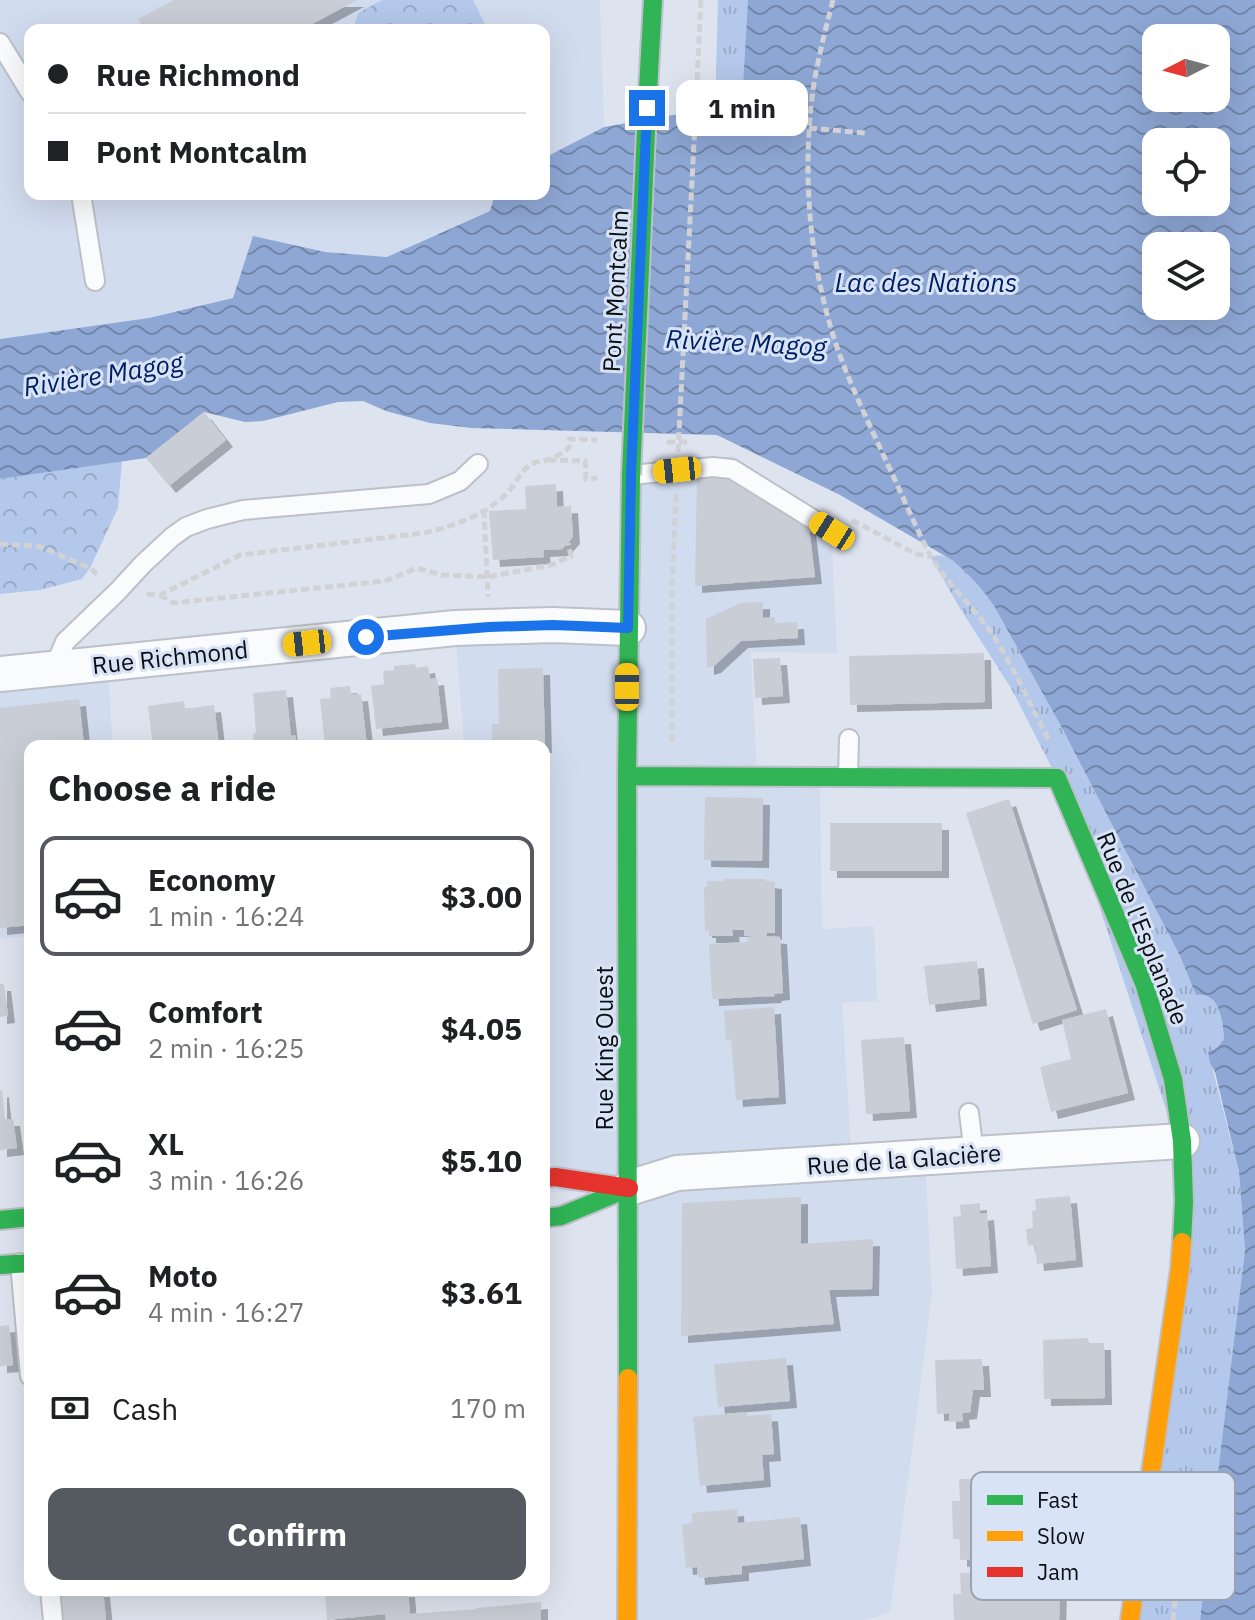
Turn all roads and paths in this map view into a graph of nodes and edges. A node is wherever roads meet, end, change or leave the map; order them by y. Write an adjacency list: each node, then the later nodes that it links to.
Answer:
1 (653, 0): 14 (main road, Pont Montcalm, bridge)
2 (701, 0): 12 (path, bridge)
3 (833, 0): 6 (path)
4 (0, 43): 5 (lane)
5 (24, 82)
6 (809, 128): 7 (path); 20 (path)
7 (865, 133)
8 (82, 200): 9 (lane)
9 (95, 281)
10 (597, 440): 11 (path)
11 (547, 460): 15 (path); 16 (path)
12 (677, 461): 14 (lane); 17 (lane); 29 (path)
13 (478, 464): 22 (lane)
14 (631, 475): 24 (main road, Rue King Ouest)
15 (586, 479)
16 (484, 510): 21 (path); 23 (path)
17 (832, 531)
18 (568, 543): 21 (path)
19 (0, 544): 22 (path)
20 (930, 556)
21 (488, 577): 23 (path)
22 (117, 592): 23 (path); 25 (lane)
23 (160, 595)
24 (628, 628): 25 (street, Rue Richmond); 28 (main road, Rue King Ouest)
25 (54, 668): 26 (street, Rue Richmond)
26 (0, 674)
27 (849, 739): 30 (lane)
28 (627, 776): 29 (main road, Rue de l'Esplanade); 35 (main road, Rue King Ouest)
29 (680, 776): 30 (main road, Rue de l'Esplanade)
30 (848, 777): 32 (main road, Rue de l'Esplanade)
31 (969, 1113): 33 (lane)
32 (1182, 1141): 33 (street, Rue de la Glacière); 41 (main road, Rue de l'Esplanade)
33 (974, 1154): 35 (street, Rue de la Glacière)
34 (550, 1177): 35 (main road)
35 (629, 1188): 36 (main road); 45 (main road, Rue King Ouest)
36 (550, 1217)
37 (24, 1218): 38 (main road)
38 (0, 1220)
39 (24, 1263): 40 (main road)
40 (0, 1265)
41 (1151, 1472)
42 (51, 1596): 44 (lane)
43 (1133, 1600): 46 (main road, Rue de l'Esplanade)
44 (53, 1620)
45 (627, 1620)
46 (1130, 1620)

